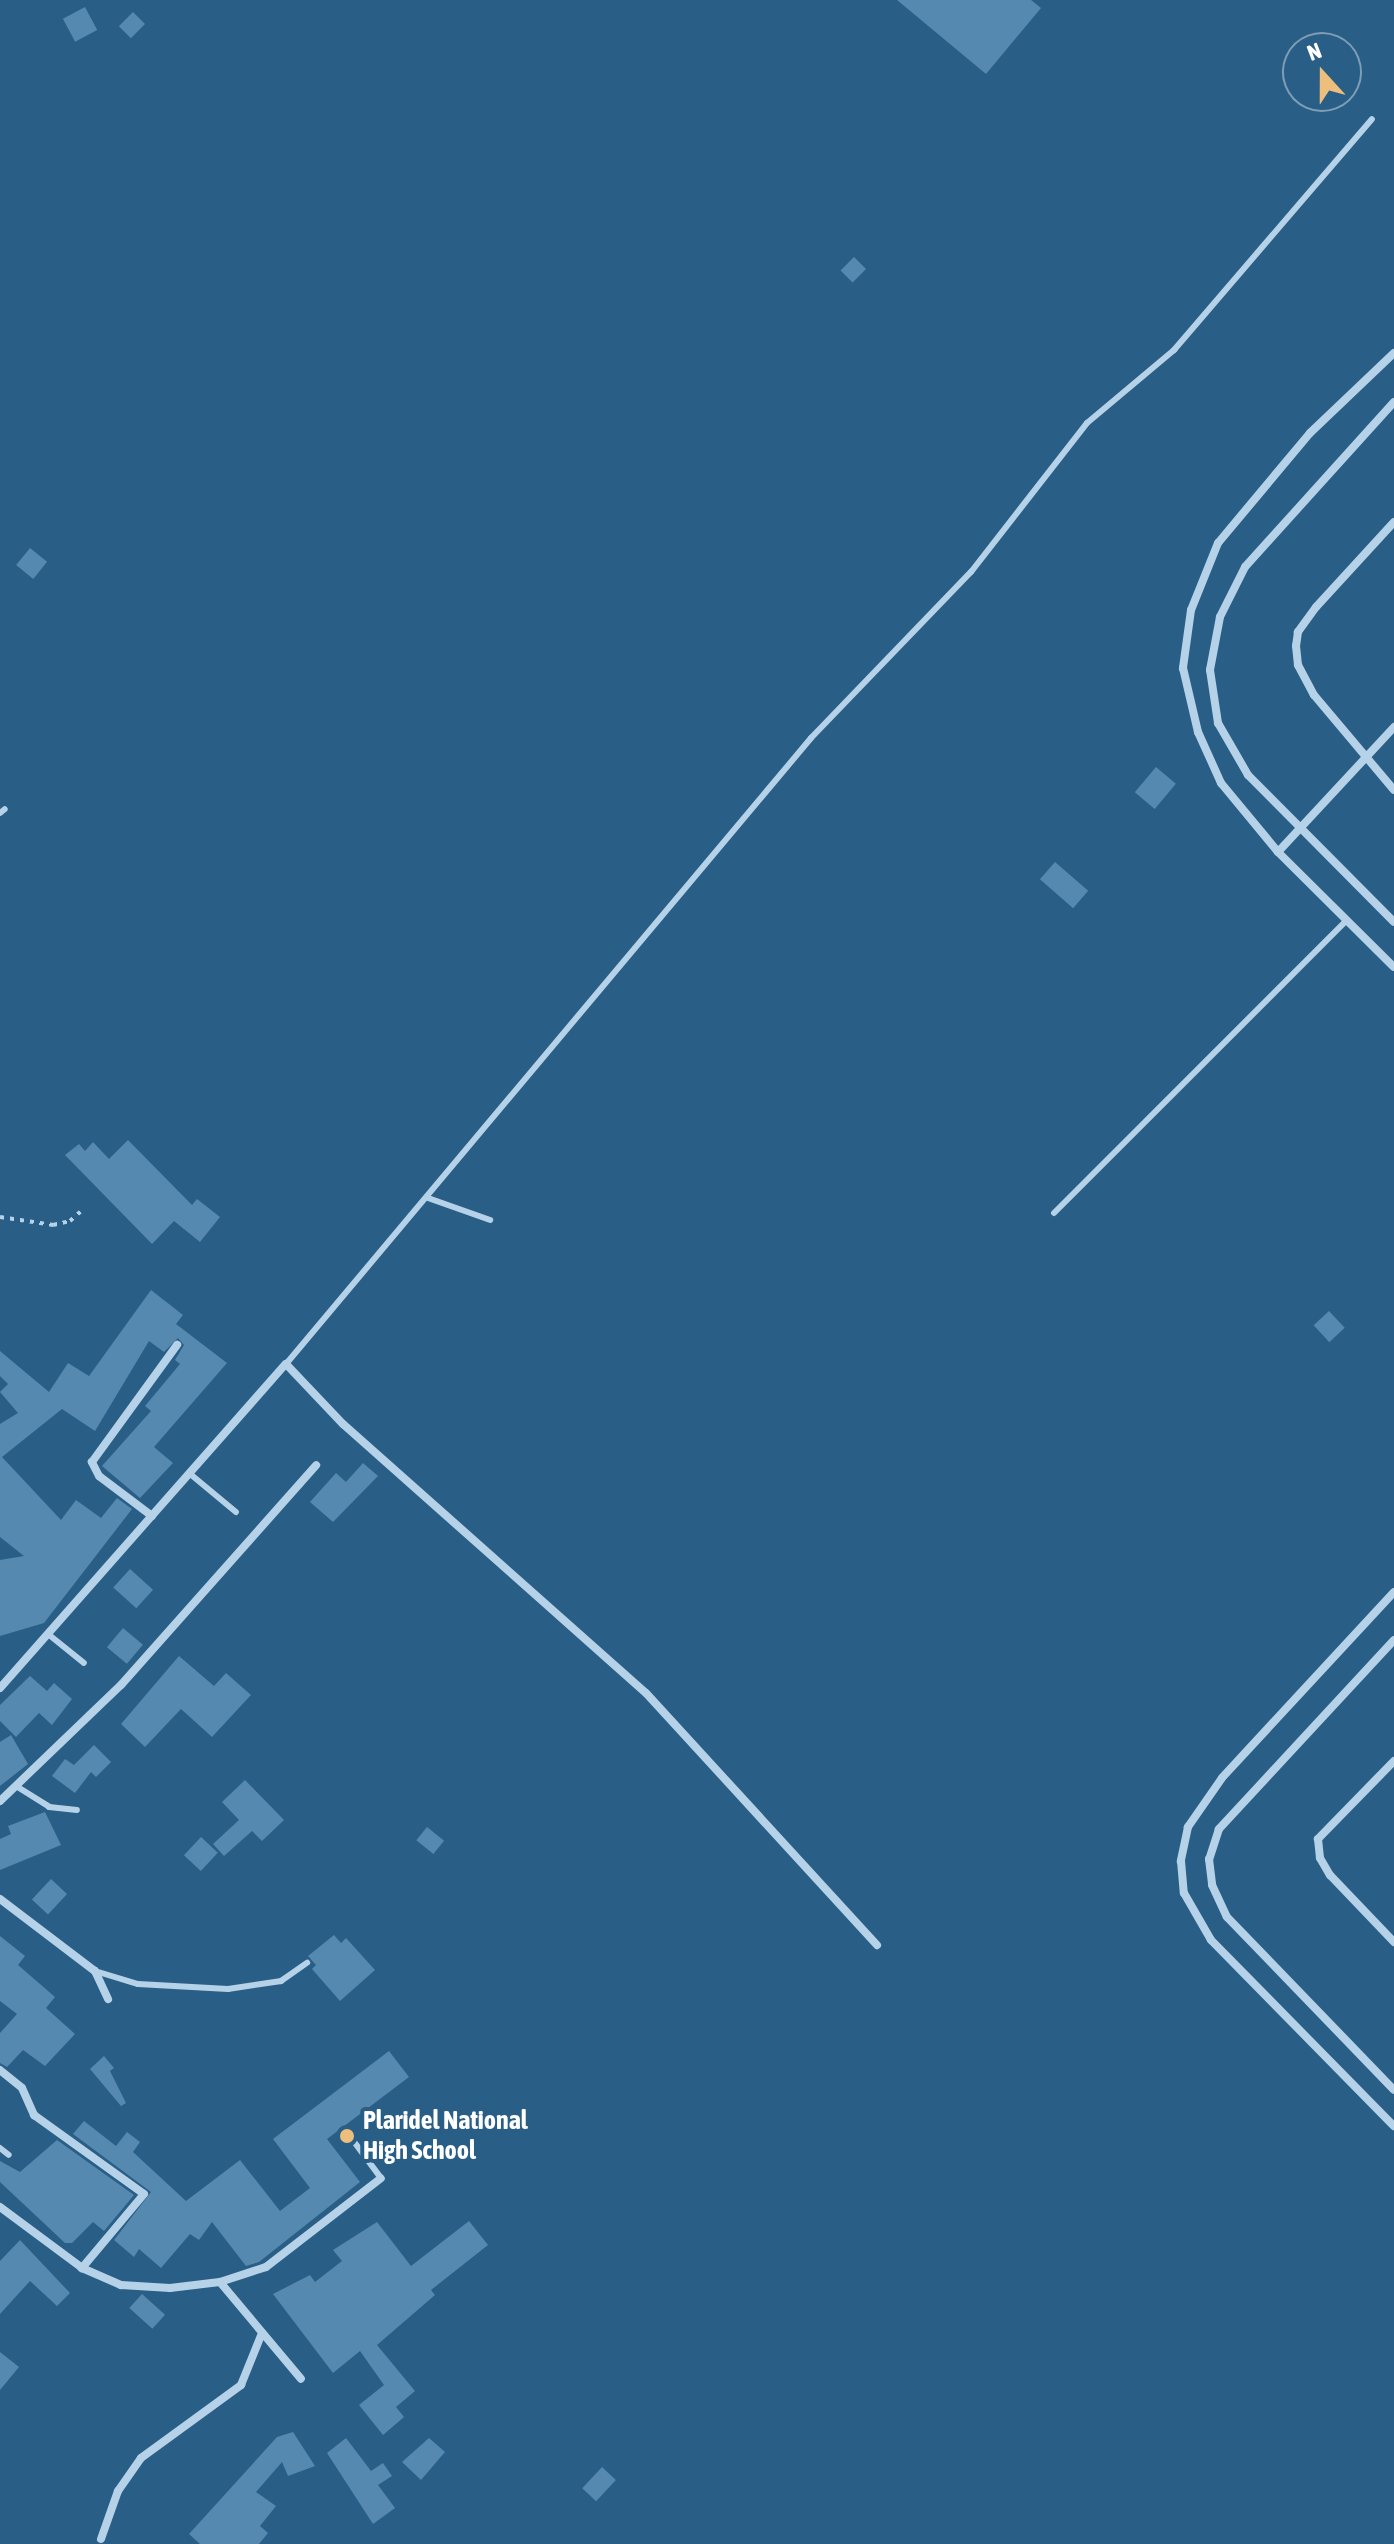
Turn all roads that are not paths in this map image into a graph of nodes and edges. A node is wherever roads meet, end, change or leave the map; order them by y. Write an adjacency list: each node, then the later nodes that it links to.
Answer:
1 (1372, 119): 13 (lane)
2 (1394, 353): 9 (street)
3 (1394, 402): 8 (street)
4 (1394, 522): 6 (street)
5 (1394, 727): 6 (street)
6 (1361, 756): 7 (street); 8 (street)
7 (1394, 790)
8 (1297, 827): 9 (street); 11 (street)
9 (1278, 852): 10 (street)
10 (1346, 921): 12 (street); 14 (lane)
11 (1394, 922)
12 (1394, 967)
13 (428, 1198): 15 (lane); 17 (lane)
14 (1054, 1213)
15 (490, 1220)
16 (177, 1345): 21 (street)
17 (286, 1364): 19 (street); 33 (street)
18 (316, 1465): 28 (street)
19 (189, 1473): 20 (lane); 21 (street)
20 (236, 1512)
21 (152, 1516): 23 (street)
22 (1394, 1592): 39 (street)
23 (48, 1634): 25 (lane); 26 (street)
24 (1394, 1640): 38 (street)
25 (84, 1663)
26 (0, 1688)
27 (1394, 1761): 32 (street)
28 (16, 1786): 29 (street); 30 (lane)
29 (0, 1801)
30 (77, 1810)
31 (0, 1899): 35 (street)
32 (1394, 1942)
33 (877, 1945)
34 (307, 1963): 35 (lane)
35 (95, 1971): 36 (street)
36 (108, 1999)
37 (0, 2070): 45 (street)
38 (1394, 2090)
39 (1394, 2126)
40 (352, 2139): 43 (lane)
41 (0, 2148): 42 (lane)
42 (9, 2155)
43 (381, 2178): 46 (street)
44 (0, 2207): 45 (street)
45 (82, 2268): 46 (street)
46 (220, 2282): 47 (street)
47 (262, 2333): 48 (street); 49 (street)
48 (301, 2379)
49 (101, 2539)

